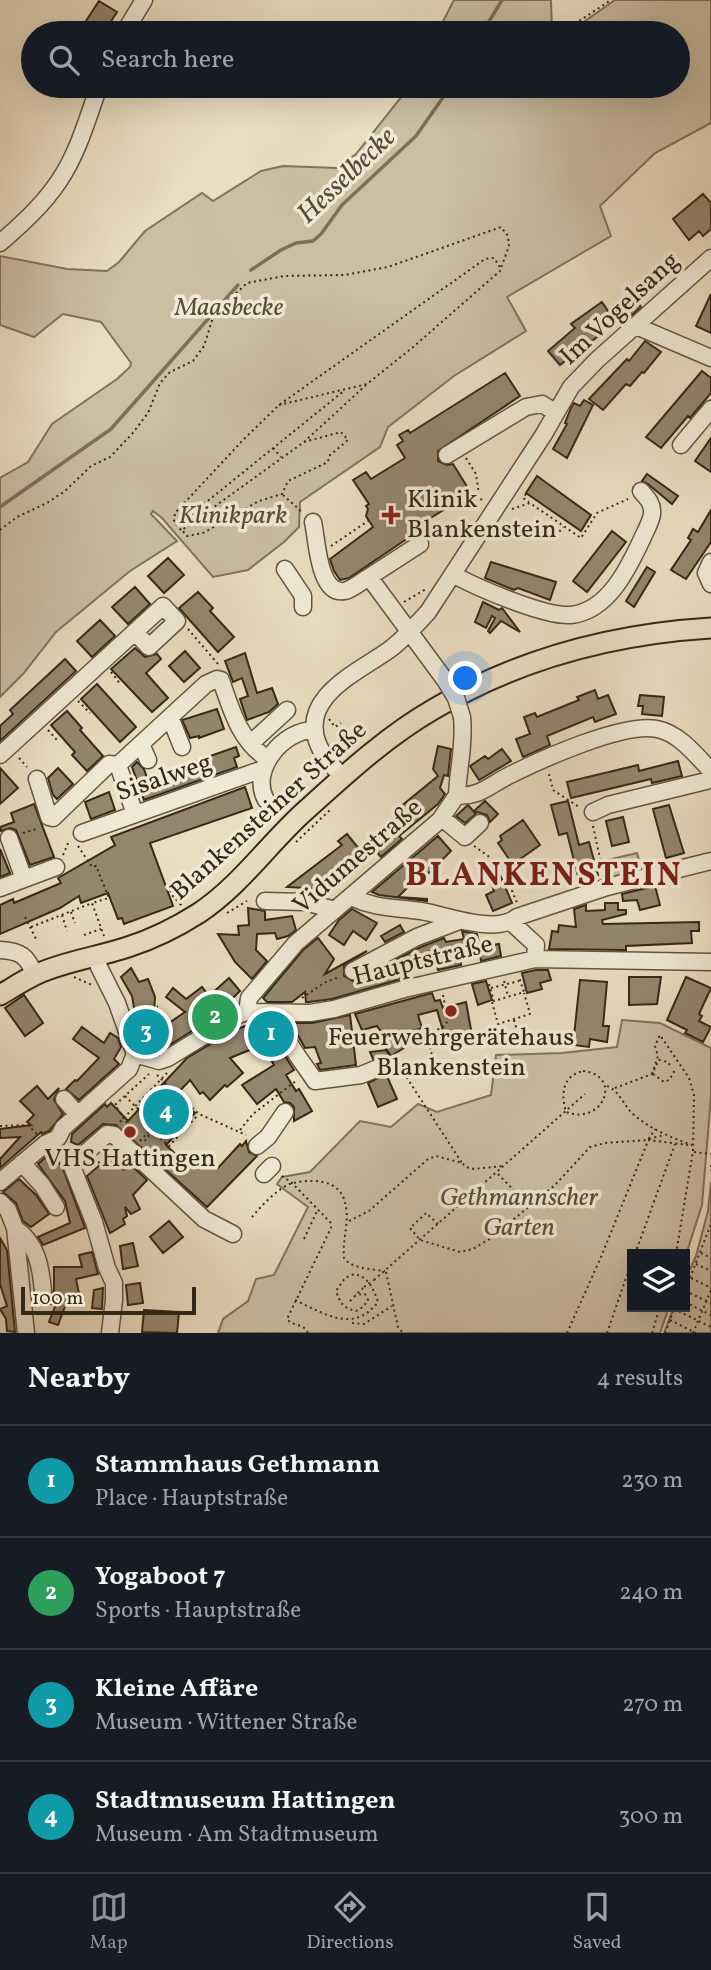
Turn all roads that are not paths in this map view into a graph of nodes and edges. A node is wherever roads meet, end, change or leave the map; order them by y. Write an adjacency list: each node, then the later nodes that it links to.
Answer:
1 (144, 0): 2 (street)
2 (131, 21)
3 (95, 98): 4 (street)
4 (0, 243)
5 (711, 258): 6 (street, Im Vogelsang)
6 (636, 326): 7 (street); 9 (street, Im Vogelsang)
7 (711, 358)
8 (711, 409): 10 (street)
9 (555, 412): 11 (street); 17 (street, Im Vogelsang)
10 (681, 445)
11 (447, 455)
12 (640, 491): 17 (street)
13 (313, 522): 18 (street)
14 (420, 544): 18 (street)
15 (711, 562): 19 (street)
16 (285, 569): 20 (street)
17 (454, 575): 23 (street, Im Vogelsang)
18 (369, 577): 23 (street)
19 (711, 584)
20 (303, 607)
21 (711, 628): 35 (main road, Blankensteiner Straße)
22 (135, 632): 30 (street)
23 (410, 633): 26 (street, Im Vogelsang); 38 (street, bridge)
24 (287, 710): 27 (street)
25 (170, 717): 27 (street); 28 (street); 29 (street)
26 (315, 730): 32 (street); 35 (street)
27 (251, 743): 32 (street)
28 (141, 744): 31 (street); 33 (street)
29 (183, 747)
30 (8, 755)
31 (148, 760)
32 (265, 764): 39 (street); 41 (street, Sisalweg)
33 (118, 765): 37 (street); 41 (street)
34 (711, 771): 38 (street, Vidumestraße)
35 (342, 777): 55 (main road, Blankensteiner Straße)
36 (711, 777): 40 (street)
37 (37, 779)
38 (457, 795): 42 (street, Vidumestraße)
39 (266, 800)
40 (593, 812)
41 (135, 814): 44 (street, Sisalweg)
42 (442, 818): 43 (street); 50 (street, Vidumestraße)
43 (480, 823)
44 (82, 833)
45 (9, 838): 48 (street)
46 (711, 861): 53 (street)
47 (56, 867): 48 (street)
48 (24, 879): 49 (street)
49 (0, 888)
50 (351, 897): 52 (street, Vidumestraße); 54 (street)
51 (265, 901): 52 (street)
52 (335, 910): 62 (street, Vidumestraße)
53 (514, 910): 54 (street); 57 (street)
54 (459, 921): 59 (street)
55 (101, 947): 60 (main road, Blankensteiner Straße); 64 (street)
56 (0, 950): 60 (street)
57 (535, 959): 58 (street, Hauptstraße); 63 (street, Hauptstraße)
58 (711, 962)
59 (353, 971)
60 (35, 975): 61 (main road, Blankensteiner Straße)
61 (0, 995)
62 (247, 1012): 63 (street, Hauptstraße); 64 (street)
63 (283, 1013): 65 (street)
64 (135, 1054): 68 (street)
65 (378, 1068)
66 (64, 1099): 68 (street)
67 (285, 1112): 70 (street)
68 (78, 1115): 69 (street)
69 (51, 1141): 71 (street); 72 (street)
70 (257, 1146)
71 (74, 1159): 77 (street); 80 (street)
72 (22, 1163): 73 (street); 75 (street)
73 (0, 1182)
74 (0, 1202): 76 (street)
75 (56, 1207)
76 (15, 1228): 78 (street); 79 (street)
77 (233, 1234)
78 (43, 1292)
79 (26, 1333)
80 (110, 1333)

